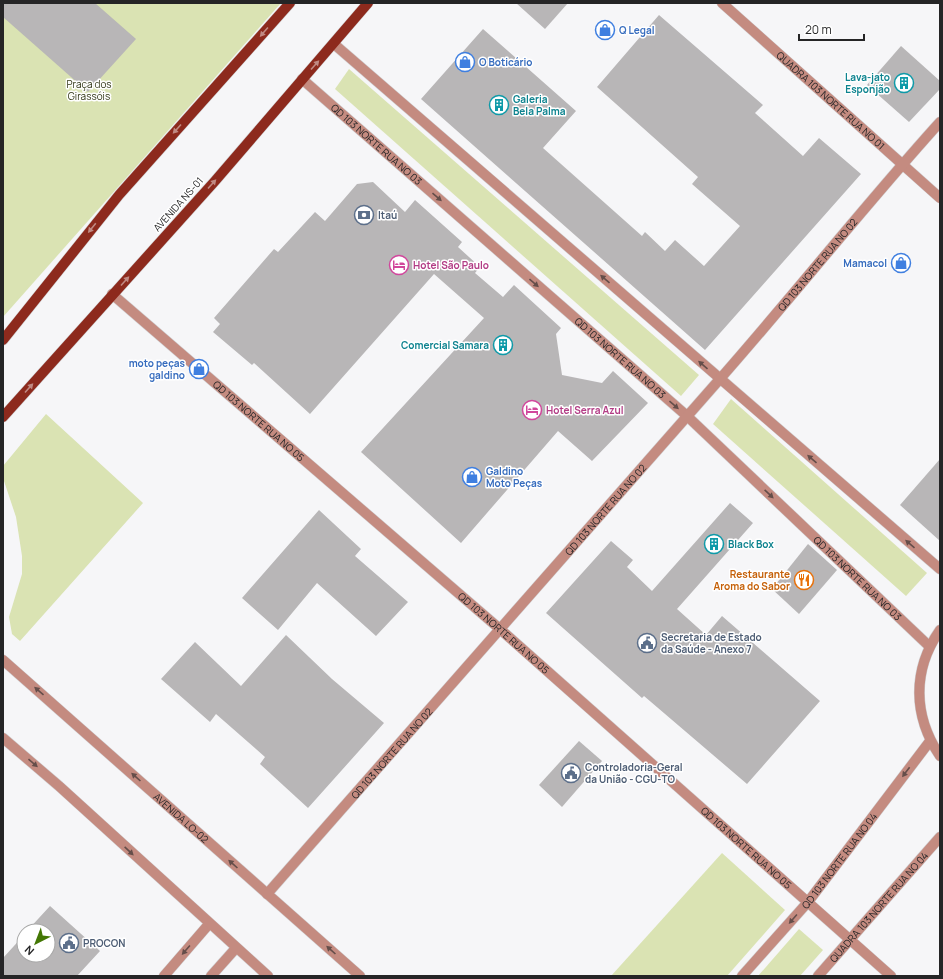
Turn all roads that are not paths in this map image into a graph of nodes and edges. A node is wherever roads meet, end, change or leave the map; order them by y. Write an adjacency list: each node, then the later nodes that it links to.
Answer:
1 (290, 3): 10 (main road, one-way to 10)
2 (368, 3): 4 (main road, AVENIDA NS-01)
3 (722, 3): 7 (street, QUADRA 103 NORTE RUA NO 01)
4 (334, 44): 5 (main road, AVENIDA NS-01, one-way to 4); 11 (street, one-way to 4)
5 (302, 79): 9 (main road, AVENIDA NS-01, one-way to 5); 12 (street, QD 103 NORTE RUA NO 03, one-way to 12)
6 (940, 122): 7 (street, QD 103 NORTE RUA NO 02)
7 (902, 164): 8 (street, QUADRA 103 NORTE RUA NO 01); 11 (street, QD 103 NORTE RUA NO 02)
8 (940, 198)
9 (112, 294): 13 (main road, AVENIDA NS-01, one-way to 9); 15 (street, QD 103 NORTE RUA NO 05)
10 (3, 340)
11 (720, 379): 12 (street, QD 103 NORTE RUA NO 02); 14 (street, one-way to 11)
12 (687, 416): 15 (street, QD 103 NORTE RUA NO 02); 17 (street, QD 103 NORTE RUA NO 03, one-way to 17)
13 (3, 417)
14 (940, 569)
15 (501, 630): 23 (street, QD 103 NORTE RUA NO 02); 24 (street, QD 103 NORTE RUA NO 05)
16 (940, 630): 17 (street)
17 (929, 646): 20 (street)
18 (3, 660): 23 (street, AVENIDA LO-02, one-way to 18)
19 (3, 738): 25 (street, one-way to 25)
20 (930, 741): 21 (street); 24 (street, QD 103 NORTE RUA NO 04, one-way to 24)
21 (940, 756)
22 (940, 837): 26 (street, QUADRA 103 NORTE RUA NO 04)
23 (267, 894): 31 (street, AVENIDA LO-02, one-way to 23)
24 (808, 902): 26 (street, QD 103 NORTE RUA NO 05); 32 (street, QD 103 NORTE RUA NO 04, one-way to 32)
25 (209, 924): 27 (street); 28 (street, one-way to 28)
26 (850, 939): 33 (street, QUADRA 103 NORTE RUA NO 04); 34 (street, QD 103 NORTE RUA NO 05)
27 (236, 948): 29 (street); 30 (street)
28 (164, 976)
29 (211, 976)
30 (268, 976)
31 (360, 976)
32 (742, 976)
33 (818, 976)
34 (891, 976)

